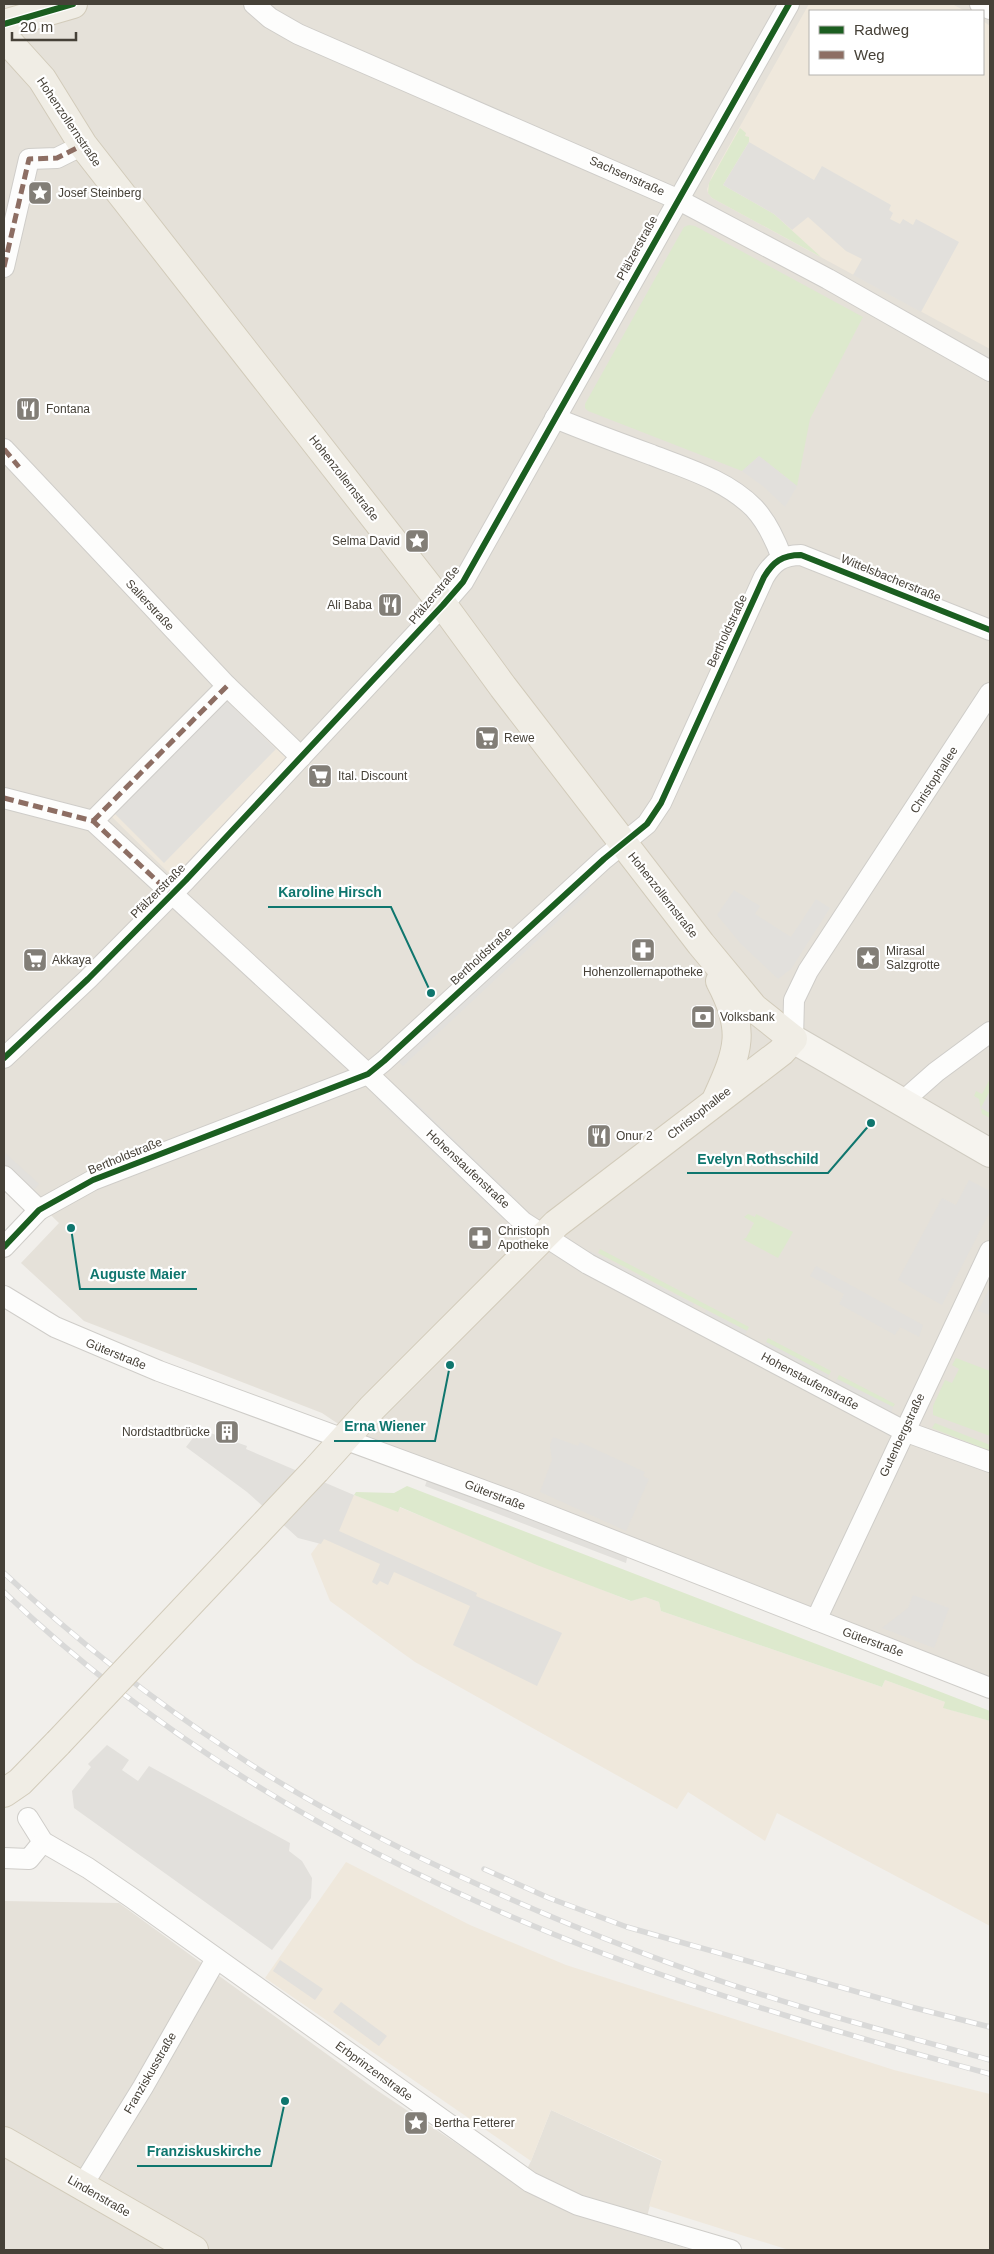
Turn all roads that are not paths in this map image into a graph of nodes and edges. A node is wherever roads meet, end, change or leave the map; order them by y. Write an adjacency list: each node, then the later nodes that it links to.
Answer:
1 (73, 4): 6 (main road)
2 (254, 4): 9 (street, Sachsenstraße)
3 (788, 4): 9 (street, Pfälzerstraße)
4 (980, 4): 5 (street)
5 (990, 9)
6 (4, 24)
7 (4, 37): 8 (main road, Hohenzollernstraße)
8 (83, 145): 10 (street); 15 (main road, Hohenzollernstraße)
9 (677, 199): 11 (street, Sachsenstraße); 12 (street, Pfälzerstraße)
10 (4, 267)
11 (990, 371)
12 (555, 418): 14 (street); 15 (street, Pfälzerstraße)
13 (4, 449): 17 (street, Salierstraße)
14 (782, 558): 16 (street, Wittelsbacherstraße); 22 (street, Bertholdstraße)
15 (443, 605): 19 (street, Pfälzerstraße); 22 (main road, Hohenzollernstraße)
16 (990, 630)
17 (227, 686): 19 (street, Salierstraße); 21 (street)
18 (990, 692): 26 (street, Christophallee)
19 (301, 757): 23 (street, Pfälzerstraße)
20 (4, 798): 21 (street, Hohenstaufenstraße)
21 (93, 821): 23 (street, Hohenstaufenstraße)
22 (623, 843): 24 (main road, Hohenzollernstraße); 28 (street, Bertholdstraße)
23 (171, 894): 27 (street, Pfälzerstraße); 28 (street, Hohenstaufenstraße)
24 (701, 944): 26 (main road, Hohenzollernstraße); 29 (main road, Hohenzollernstraße)
25 (990, 1032): 30 (street)
26 (793, 1038): 29 (main road, Christophallee); 30 (main road, Hohenzollernstraße)
27 (4, 1058)
28 (368, 1074): 33 (street, Bertholdstraße); 34 (street, Hohenstaufenstraße)
29 (717, 1100): 34 (main road, Christophallee)
30 (902, 1102): 31 (main road, Hohenzollernstraße)
31 (990, 1152)
32 (4, 1176): 33 (street)
33 (39, 1210): 35 (street, Bertholdstraße)
34 (543, 1235): 38 (street, Hohenstaufenstraße); 39 (main road, Christophallee)
35 (4, 1247)
36 (990, 1251): 38 (street, Gutenbergstraße)
37 (4, 1296): 39 (street, Güterstraße)
38 (904, 1431): 40 (street, Hohenstaufenstraße); 41 (street, Gutenbergstraße)
39 (342, 1439): 41 (street, Güterstraße); 43 (main road, Christophallee, bridge)
40 (990, 1462)
41 (816, 1620): 42 (street, Güterstraße)
42 (990, 1688)
43 (4, 1794)
44 (28, 1818): 45 (street, Erbprinzenstraße)
45 (43, 1842): 46 (street); 47 (street, Erbprinzenstraße)
46 (4, 1858)
47 (216, 1958): 49 (street, Franziskusstraße); 51 (street, Erbprinzenstraße)
48 (4, 2141): 49 (main road, Lindenstraße)
49 (82, 2186): 50 (main road, Lindenstraße)
50 (194, 2250)
51 (731, 2250)

